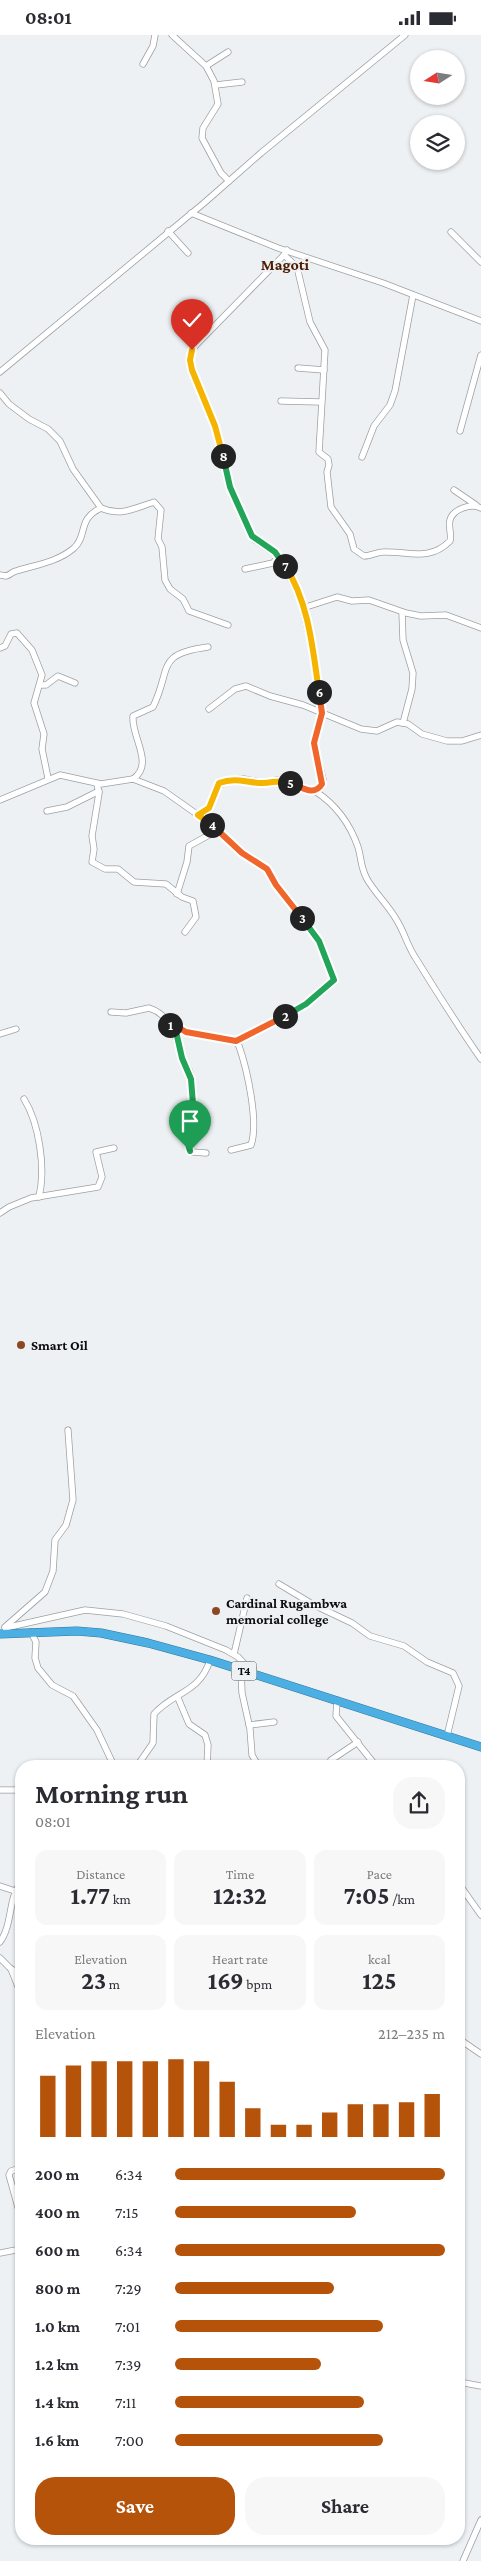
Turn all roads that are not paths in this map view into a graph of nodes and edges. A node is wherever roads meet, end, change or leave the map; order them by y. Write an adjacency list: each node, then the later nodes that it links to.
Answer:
1 (172, 35): 6 (street)
2 (405, 35): 9 (street)
3 (156, 36): 5 (street)
4 (228, 52): 6 (street)
5 (143, 64)
6 (206, 66): 8 (street)
7 (242, 82): 8 (street)
8 (216, 85): 9 (street)
9 (229, 181): 10 (street)
10 (191, 213): 11 (street); 13 (street)
11 (168, 231): 14 (street); 21 (street)
12 (451, 232): 15 (street)
13 (285, 252): 16 (street); 20 (street); 30 (street)
14 (188, 253)
15 (481, 262)
16 (414, 295): 17 (street); 26 (street)
17 (481, 321)
18 (481, 355): 25 (street)
19 (298, 368): 20 (street)
20 (324, 370): 24 (street)
21 (0, 372)
22 (0, 393): 29 (street)
23 (281, 401): 24 (street)
24 (321, 401): 28 (street)
25 (460, 431)
26 (362, 457)
27 (454, 490): 28 (street)
28 (479, 507)
29 (101, 508): 32 (street); 35 (street)
30 (279, 556): 31 (street); 33 (street)
31 (245, 569)
32 (0, 575)
33 (303, 608): 34 (street); 42 (street)
34 (402, 612): 36 (street); 43 (street)
35 (228, 625)
36 (481, 628)
37 (208, 647): 46 (street)
38 (0, 648): 40 (street)
39 (75, 683): 40 (street)
40 (40, 685): 45 (street)
41 (209, 709): 42 (street)
42 (322, 713): 43 (street); 49 (street)
43 (402, 723): 44 (street)
44 (481, 735)
45 (48, 778): 47 (street); 50 (street)
46 (132, 779): 47 (street); 52 (street)
47 (97, 783): 48 (street)
48 (99, 791): 51 (street); 54 (street)
49 (315, 791): 52 (street); 61 (street)
50 (0, 800)
51 (47, 811)
52 (198, 815): 53 (street)
53 (218, 830): 54 (street); 60 (street)
54 (177, 893): 55 (street)
55 (185, 932)
56 (111, 1012): 57 (street)
57 (168, 1021): 60 (street); 65 (street)
58 (16, 1029): 59 (street)
59 (0, 1034)
60 (236, 1041): 64 (street)
61 (481, 1059)
62 (24, 1099): 66 (street)
63 (114, 1148): 66 (street)
64 (231, 1150)
65 (206, 1153)
66 (39, 1197): 67 (street)
67 (0, 1213)
68 (68, 1429): 71 (street)
69 (279, 1584): 81 (street)
70 (247, 1598): 73 (street)
71 (2, 1632): 72 (highway, T4); 73 (street)
72 (31, 1632): 74 (highway, T4); 84 (street)
73 (234, 1654): 76 (street)
74 (210, 1660): 75 (highway, T4); 77 (street)
75 (241, 1670): 76 (highway, T4); 80 (street)
76 (254, 1674): 78 (highway, T4)
77 (178, 1698): 85 (street); 86 (street)
78 (337, 1700): 81 (highway, T4); 82 (street)
79 (274, 1722): 80 (street)
80 (249, 1725): 87 (street)
81 (446, 1736): 83 (highway, T4)
82 (358, 1742): 88 (street); 89 (street)
83 (481, 1747)
84 (111, 1760)
85 (142, 1760)
86 (207, 1760)
87 (255, 1760)
88 (331, 1760)
89 (372, 1760)
90 (0, 1790): 91 (street)
91 (15, 1790)
92 (0, 1886): 93 (street)
93 (15, 1891): 96 (street)
94 (465, 1892): 95 (street)
95 (481, 1915)
96 (0, 1942)
97 (0, 1958): 98 (street)
98 (11, 1969): 99 (street); 100 (street)
99 (15, 1971)
100 (15, 1979)
101 (465, 2043): 102 (street)
102 (481, 2054)
103 (15, 2170): 104 (street)
104 (15, 2196)
105 (15, 2250): 106 (street)
106 (0, 2253)
107 (465, 2383): 108 (street)
108 (481, 2386)
109 (481, 2520): 110 (street)
110 (463, 2561)

